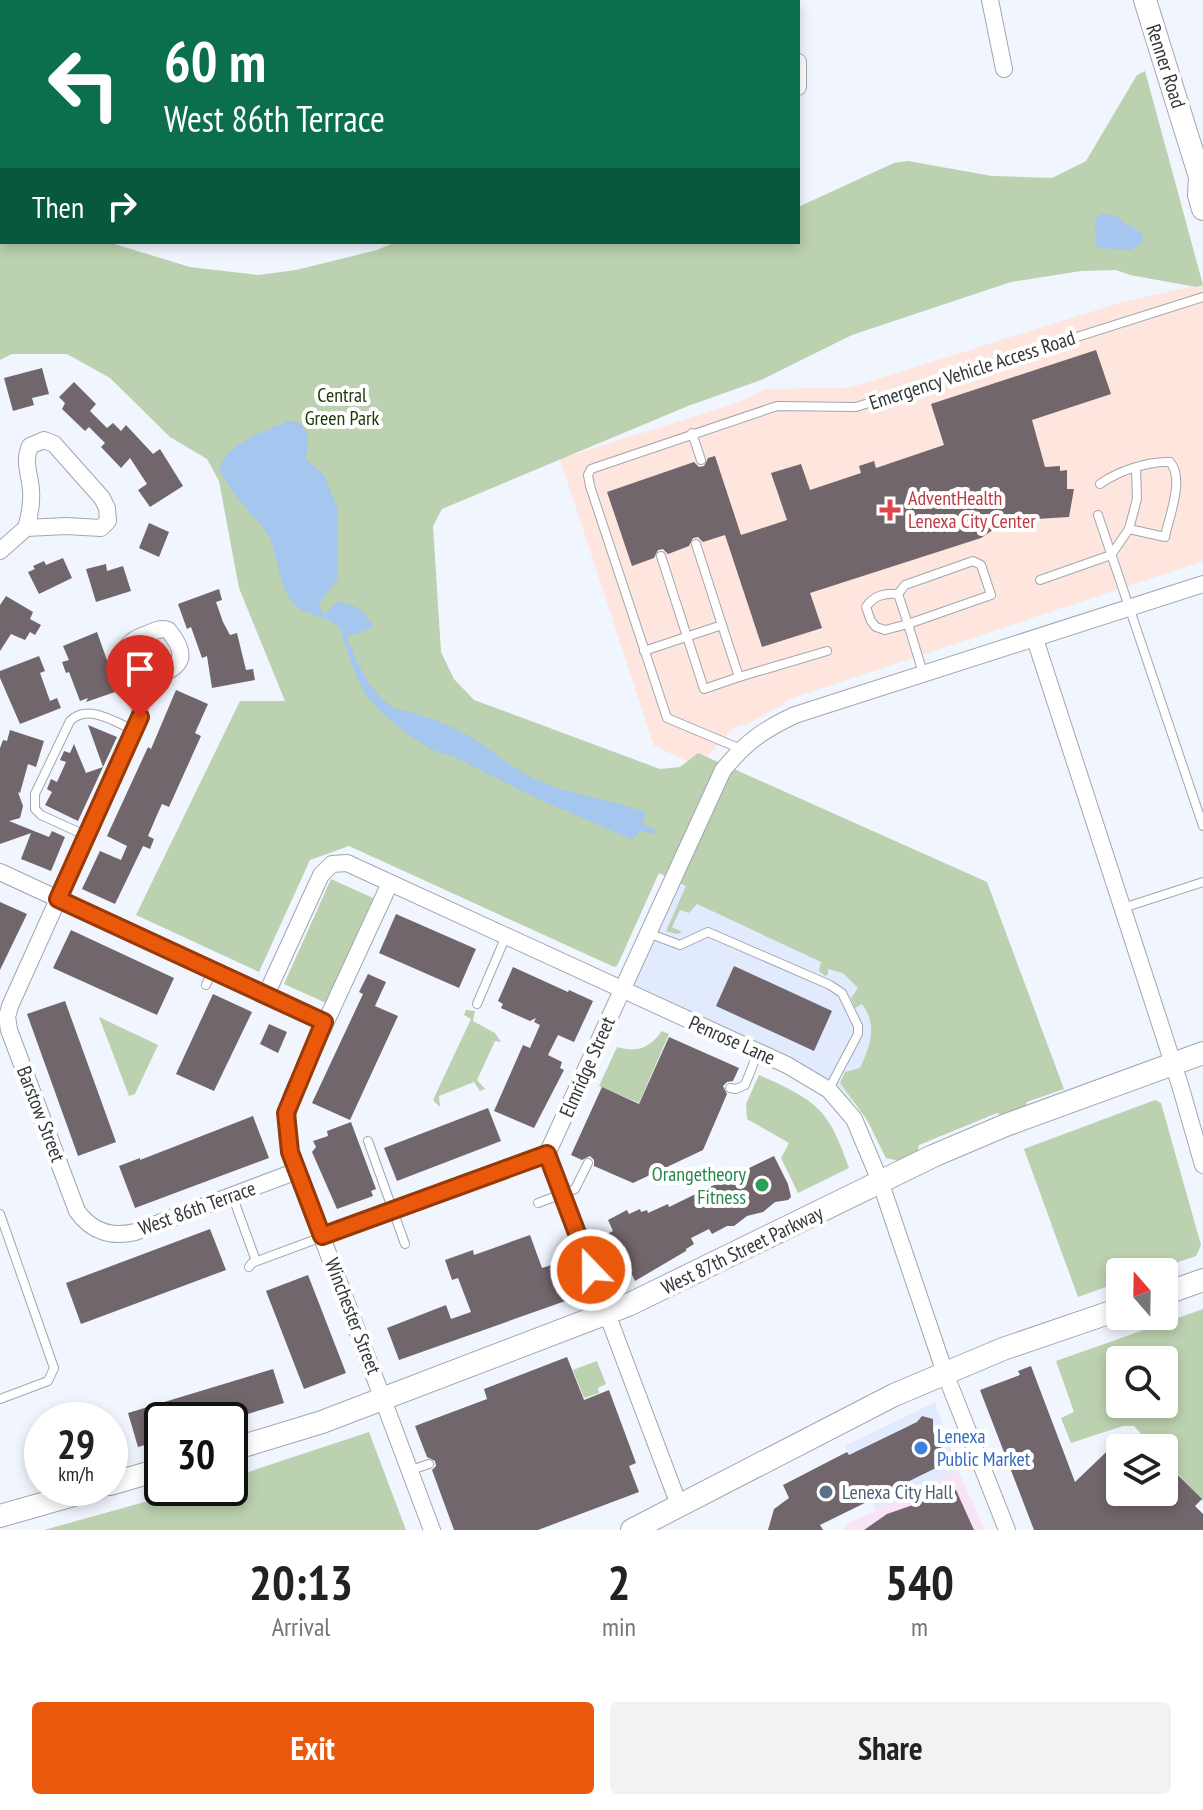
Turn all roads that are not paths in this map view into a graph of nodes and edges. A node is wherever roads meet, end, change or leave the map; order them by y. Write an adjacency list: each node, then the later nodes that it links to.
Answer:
1 (990, 0): 3 (street)
2 (1145, 0): 4 (main road, Renner Road)
3 (1004, 69)
4 (1202, 179): 5 (main road, Renner Road)
5 (1203, 209)
6 (1203, 297): 7 (lane, Emergency Vehicle Access Road)
7 (692, 433): 8 (lane); 26 (lane, Emergency Vehicle Access Road)
8 (701, 460)
9 (1136, 468): 10 (lane); 13 (lane); 13 (lane)
10 (1100, 484)
11 (1098, 515): 16 (lane)
12 (26, 528): 12 (street); 15 (street)
13 (1129, 529): 16 (lane)
14 (696, 544): 23 (lane)
15 (0, 551)
16 (1111, 555): 18 (lane); 21 (lane)
17 (661, 556): 24 (lane)
18 (1040, 580)
19 (1203, 584): 21 (street, Elmridge Street)
20 (898, 594): 22 (lane); 22 (lane); 22 (lane)
21 (1131, 608): 25 (street, Elmridge Street); 33 (lane)
22 (908, 624): 28 (lane)
23 (722, 625): 24 (lane); 29 (lane)
24 (686, 637): 26 (lane); 29 (lane)
25 (1035, 639): 28 (street, Elmridge Street); 39 (street)
26 (644, 651): 32 (lane)
27 (827, 651): 29 (lane)
28 (924, 674): 32 (street, Elmridge Street)
29 (739, 677)
30 (137, 683): 31 (street, Barstow Street)
31 (135, 731): 34 (street, Barstow Street); 34 (lane)
32 (741, 749): 40 (street, Elmridge Street)
33 (1203, 826)
34 (88, 837): 38 (street, Barstow Street)
35 (0, 872): 38 (street)
36 (1203, 882): 39 (lane)
37 (390, 883): 41 (street, Penrose Lane); 43 (street, Penrose Lane); 45 (street, Winchester Street)
38 (58, 899): 43 (street); 62 (street, Barstow Street)
39 (1122, 908): 48 (street)
40 (648, 933): 42 (street, Elmridge Street); 50 (lane)
41 (506, 936): 42 (street, Penrose Lane); 44 (lane)
42 (622, 991): 46 (street, Penrose Lane); 52 (street, Elmridge Street)
43 (266, 995): 45 (street)
44 (477, 1004)
45 (324, 1022): 55 (street, Winchester Street)
46 (758, 1052): 49 (lane); 50 (street, Penrose Lane)
47 (1203, 1053): 48 (main road, West 87th Street Parkway)
48 (1173, 1064): 54 (street); 56 (main road, West 87th Street Parkway)
49 (730, 1088)
50 (829, 1090): 56 (street, Penrose Lane)
51 (368, 1141): 60 (lane)
52 (547, 1154): 58 (street); 60 (street)
53 (588, 1163): 58 (lane)
54 (1203, 1165)
55 (297, 1171): 57 (street, West 86th Terrace); 63 (street, Winchester Street)
56 (880, 1181): 67 (main road, West 87th Street Parkway); 69 (street, Penrose Lane)
57 (232, 1195): 62 (street, West 86th Terrace); 63 (lane)
58 (561, 1195): 59 (lane); 67 (street)
59 (538, 1203)
60 (392, 1210): 63 (street); 64 (lane)
61 (0, 1214): 71 (lane)
62 (95, 1229)
63 (322, 1236): 70 (street, Winchester Street)
64 (405, 1244)
65 (1203, 1280): 66 (main road)
66 (1178, 1289)
67 (608, 1313): 70 (main road, West 87th Street Parkway); 75 (street)
68 (1106, 1314): 69 (main road)
69 (945, 1373): 75 (main road); 80 (street, Penrose Lane)
70 (385, 1398): 72 (main road, West 87th Street Parkway); 74 (street, Winchester Street)
71 (0, 1399)
72 (248, 1445)
73 (429, 1464): 74 (lane)
74 (411, 1470): 78 (street, Winchester Street)
75 (679, 1505): 79 (main road)
76 (35, 1506): 77 (main road)
77 (0, 1516)
78 (432, 1530)
79 (632, 1530)
80 (1007, 1530)

